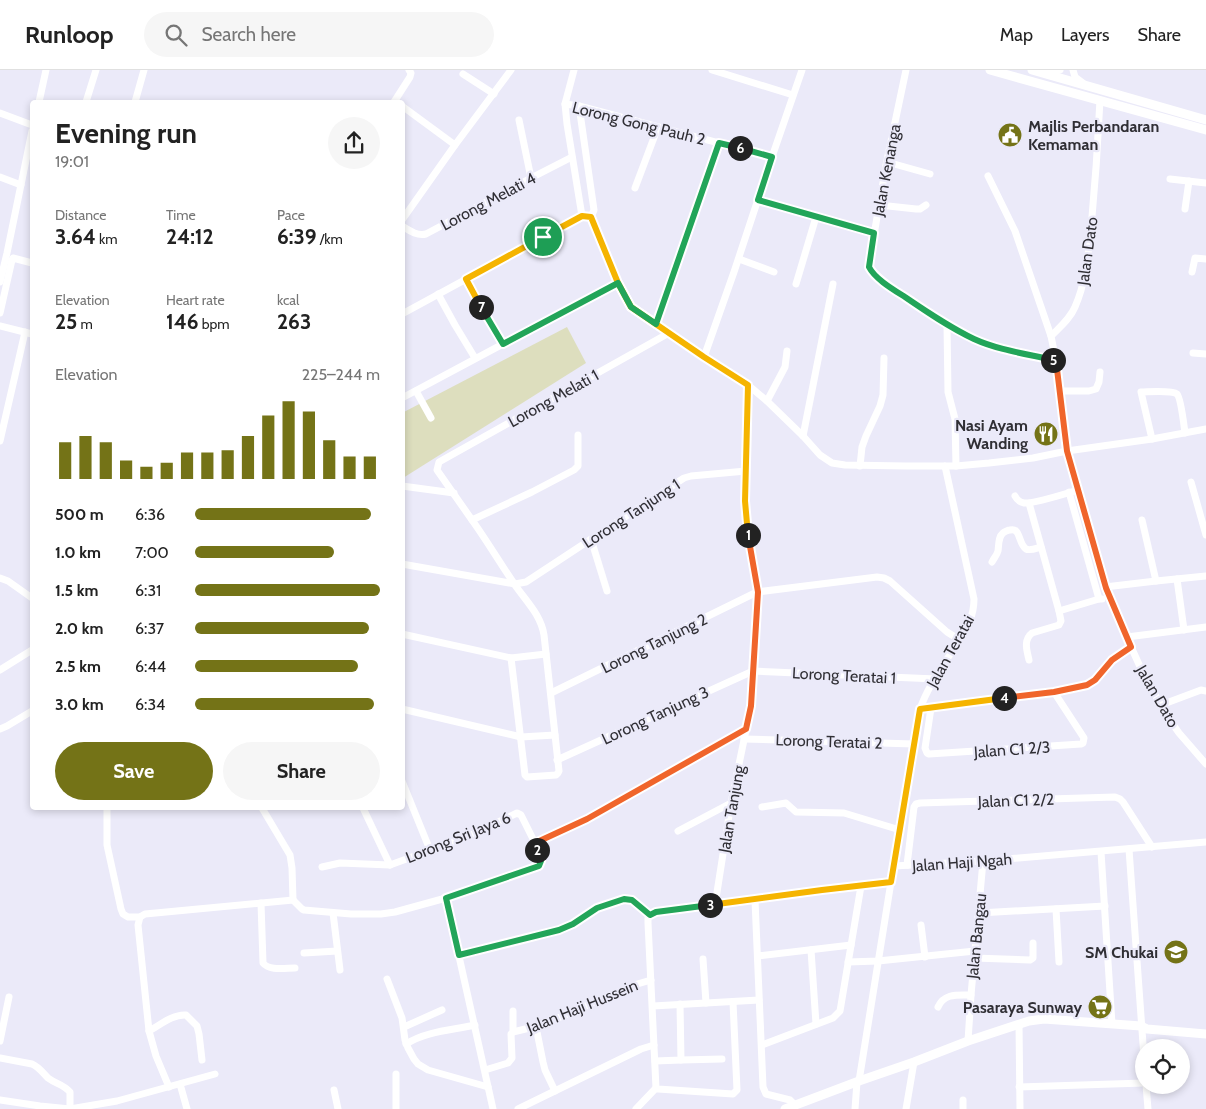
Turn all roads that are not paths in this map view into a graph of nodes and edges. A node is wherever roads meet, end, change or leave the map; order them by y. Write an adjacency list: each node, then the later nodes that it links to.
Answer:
1 (46, 70): 19 (street)
2 (96, 70): 20 (street)
3 (144, 70): 21 (street)
4 (410, 70): 22 (street)
5 (511, 70): 17 (street)
6 (574, 70): 24 (street)
7 (712, 70): 18 (street)
8 (802, 70): 18 (street)
9 (906, 70): 38 (street, Jalan Kenanga)
10 (990, 70): 23 (main road)
11 (1032, 70): 15 (main road)
12 (1060, 70): 15 (street)
13 (1073, 70): 16 (street)
14 (463, 74): 17 (street)
15 (1045, 74): 16 (main road)
16 (1088, 86): 29 (main road)
17 (494, 94): 35 (street)
18 (793, 95): 37 (street)
19 (39, 100)
20 (87, 100)
21 (136, 100)
22 (397, 100)
23 (1100, 100): 32 (main road); 77 (street, Jalan Dato)
24 (565, 104): 25 (street, Lorong Gong Pauh 2); 36 (street)
25 (579, 106): 31 (street, Lorong Gong Pauh 2); 54 (street)
26 (405, 108): 35 (street)
27 (0, 113): 30 (street)
28 (519, 120): 42 (street)
29 (1206, 120)
30 (30, 124)
31 (658, 127): 34 (street, Lorong Gong Pauh 2); 47 (street)
32 (1206, 130)
33 (30, 141): 46 (street)
34 (719, 143): 37 (street, Lorong Gong Pauh 2); 72 (street)
35 (455, 145): 52 (street)
36 (572, 157): 42 (street, Lorong Melati 4); 53 (street)
37 (772, 157): 48 (street)
38 (887, 162): 39 (street); 49 (street, Jalan Kenanga)
39 (930, 174)
40 (988, 176): 77 (street)
41 (0, 177): 46 (street)
42 (530, 178): 56 (street, Lorong Melati 4)
43 (1170, 179): 44 (street)
44 (1189, 181): 45 (street); 51 (street)
45 (1206, 183)
46 (21, 185): 61 (street)
47 (635, 188)
48 (758, 200): 55 (street); 58 (street)
49 (879, 205): 50 (street); 57 (street, Jalan Kenanga)
50 (926, 205)
51 (1185, 209)
52 (405, 216)
53 (582, 216): 54 (street); 64 (street)
54 (591, 217): 66 (street)
55 (816, 217): 57 (street); 67 (street)
56 (405, 228)
57 (874, 233): 73 (street, Jalan Kenanga)
58 (739, 258): 62 (street); 82 (street)
59 (1206, 259): 63 (street)
60 (30, 262): 61 (street)
61 (5, 264): 65 (street); 71 (street)
62 (774, 272)
63 (1192, 272)
64 (466, 279): 69 (street); 78 (street)
65 (0, 282)
66 (618, 283): 72 (street); 78 (street)
67 (796, 284)
68 (833, 284): 97 (street)
69 (438, 294): 70 (street); 83 (street)
70 (405, 312)
71 (0, 313)
72 (656, 324): 76 (street)
73 (947, 325): 85 (street, Jalan Kenanga); 103 (street)
74 (0, 326): 75 (street)
75 (30, 331): 93 (street)
76 (669, 333): 82 (street); 109 (street, Lorong Melati 1)
77 (1051, 336): 85 (street, Jalan Dato)
78 (503, 344): 83 (street)
79 (787, 351): 91 (street)
80 (1193, 353): 81 (street)
81 (1206, 354)
82 (704, 357): 87 (street)
83 (475, 358): 88 (street)
84 (884, 358): 101 (street)
85 (1056, 361): 89 (street, Jalan Dato)
86 (1100, 372): 89 (street)
87 (748, 385): 91 (street); 104 (street, Jalan Tanjung)
88 (416, 391): 90 (street); 92 (street)
89 (1059, 391): 100 (street, Jalan Dato)
90 (405, 395)
91 (768, 401): 97 (street)
92 (430, 418)
93 (2, 425): 99 (street)
94 (1206, 429): 95 (street)
95 (1185, 433): 98 (street); 98 (street)
96 (578, 435): 112 (street)
97 (803, 436): 101 (street)
98 (1152, 439): 100 (street)
99 (0, 441)
100 (1067, 451): 103 (street); 107 (street, Jalan Dato)
101 (860, 466): 102 (street)
102 (944, 466): 103 (street); 135 (street, Jalan Teratai)
103 (956, 466)
104 (746, 471): 115 (street, Lorong Tanjung 1); 126 (street, Jalan Tanjung)
105 (1191, 482): 114 (street)
106 (405, 486): 109 (street)
107 (1078, 490): 108 (street); 124 (street, Jalan Dato)
108 (1069, 492): 111 (street); 129 (street)
109 (454, 493): 112 (street)
110 (1015, 496): 111 (street)
111 (1029, 503): 116 (street)
112 (472, 520): 123 (street)
113 (1142, 520): 122 (street)
114 (1206, 535)
115 (591, 539): 123 (street, Lorong Tanjung 1); 125 (street)
116 (1041, 547): 117 (street); 130 (street)
117 (992, 562)
118 (405, 565): 123 (street)
119 (1206, 576): 121 (street)
120 (0, 578): 127 (street)
121 (1176, 579): 122 (street); 132 (street)
122 (1156, 580): 124 (street)
123 (515, 584): 138 (street)
124 (1106, 588): 128 (street, Jalan Dato)
125 (607, 591)
126 (758, 592): 135 (street, Lorong Tanjung 2); 142 (street, Jalan Tanjung); 146 (street, Lorong Tanjung 2)
127 (30, 597)
128 (1109, 597): 129 (street); 134 (street, Jalan Dato)
129 (1098, 599): 130 (street)
130 (1059, 612): 140 (street)
131 (1206, 627): 132 (street)
132 (1184, 630): 134 (street)
133 (405, 635): 139 (street)
134 (1127, 637): 136 (street, Jalan Dato)
135 (958, 642): 143 (street, Jalan Teratai)
136 (1131, 647): 144 (street); 147 (street, Jalan Dato)
137 (30, 651): 141 (street)
138 (546, 654): 139 (street); 146 (street)
139 (511, 658): 155 (street)
140 (1029, 660)
141 (0, 670)
142 (753, 671): 143 (street, Lorong Teratai 1); 153 (street, Jalan Tanjung); 158 (street, Lorong Tanjung 3)
143 (936, 679): 149 (street, Jalan Teratai)
144 (1054, 692): 148 (street); 148 (street, Jalan C1 2/3)
145 (1206, 692): 147 (street)
146 (551, 694): 154 (street)
147 (1161, 705): 159 (street, Jalan Dato)
148 (931, 708): 149 (street)
149 (920, 709): 157 (street, Jalan Teratai)
150 (405, 710): 155 (street)
151 (30, 712): 152 (street)
152 (0, 728)
153 (746, 729): 156 (street, Jalan Tanjung); 169 (street)
154 (555, 735): 155 (street); 158 (street)
155 (521, 737): 158 (street)
156 (744, 739): 157 (street, Lorong Teratai 2); 161 (street, Jalan Tanjung)
157 (914, 744): 166 (street, Jalan Teratai)
158 (557, 760)
159 (1206, 764)
160 (405, 788): 172 (street)
161 (731, 803): 167 (street); 185 (street, Jalan Tanjung)
162 (762, 807): 166 (street)
163 (107, 810): 191 (street)
164 (263, 810): 182 (street)
165 (364, 810): 175 (street)
166 (900, 830): 177 (street, Jalan Teratai)
167 (678, 831)
168 (1206, 842): 170 (street, Jalan Haji Ngah)
169 (535, 843): 172 (street, Lorong Sri Jaya 6); 181 (street, Lorong Sri Jaya 6)
170 (1152, 847): 171 (street, Jalan Haji Ngah); 176 (street, Jalan C1 2/2)
171 (1128, 849): 173 (street, Jalan Haji Ngah); 225 (street)
172 (430, 850): 175 (street, Lorong Sri Jaya 6)
173 (1101, 852): 174 (street, Jalan Haji Ngah); 186 (street)
174 (983, 861): 176 (street, Jalan Haji Ngah); 190 (street, Jalan Bangau)
175 (390, 865): 178 (street, Lorong Sri Jaya 6)
176 (907, 865): 177 (street, Jalan Haji Ngah)
177 (894, 866): 179 (street, Jalan Haji Ngah)
178 (322, 867)
179 (891, 882): 180 (street, Jalan Haji Ngah); 203 (street)
180 (861, 886): 183 (street, Jalan Haji Ngah); 194 (street)
181 (446, 898): 188 (street, Lorong Sri Jaya 6); 198 (street)
182 (294, 900): 184 (street); 188 (street, Lorong Sri Jaya 6)
183 (755, 900): 185 (street, Jalan Haji Ngah); 200 (street)
184 (260, 903): 191 (street); 206 (street)
185 (715, 905): 189 (street, Jalan Haji Ngah)
186 (1104, 906): 187 (street); 223 (street)
187 (1056, 909): 190 (street); 205 (street)
188 (333, 913): 196 (street)
189 (647, 913): 198 (street); 209 (street)
190 (979, 913): 199 (street, Jalan Bangau)
191 (134, 917): 229 (street)
192 (921, 925): 201 (street)
193 (1033, 943): 199 (street)
194 (851, 945): 195 (street); 204 (street)
195 (811, 950): 200 (street); 221 (street)
196 (337, 951): 197 (street); 207 (street)
197 (304, 953)
198 (459, 955): 224 (street)
199 (974, 955): 201 (street); 210 (street, Jalan Bangau)
200 (758, 956): 212 (street)
201 (925, 956): 203 (street)
202 (703, 959): 214 (street)
203 (878, 961): 204 (street); 247 (street)
204 (848, 962): 221 (street)
205 (1059, 962)
206 (295, 968)
207 (340, 970)
208 (388, 979): 226 (street)
209 (646, 981): 216 (street); 227 (street, Jalan Haji Hussein)
210 (971, 995): 217 (street); 234 (street, Jalan Bangau)
211 (9, 997): 220 (street)
212 (759, 1000): 213 (street); 236 (street)
213 (733, 1002): 214 (street); 253 (street)
214 (706, 1003): 215 (street)
215 (680, 1004): 216 (street); 241 (street)
216 (652, 1006): 237 (street)
217 (938, 1006)
218 (442, 1010): 226 (street)
219 (513, 1011): 230 (street)
220 (2, 1016): 233 (street)
221 (816, 1024): 236 (street)
222 (1019, 1024): 223 (main road); 234 (main road); 250 (street)
223 (1112, 1024): 225 (main road)
224 (475, 1025): 235 (street); 244 (street)
225 (1141, 1026): 228 (main road); 231 (main road); 232 (street)
226 (404, 1027): 235 (street)
227 (536, 1027): 230 (street, Jalan Haji Hussein); 255 (street)
228 (1206, 1028)
229 (149, 1031): 240 (street); 251 (street)
230 (513, 1032): 244 (street)
231 (1206, 1034)
232 (1142, 1039)
233 (0, 1041)
234 (968, 1041): 243 (main road)
235 (406, 1044): 252 (street)
236 (762, 1045): 259 (street)
237 (650, 1046): 242 (street); 255 (street)
238 (0, 1058): 261 (street)
239 (722, 1059): 241 (street)
240 (202, 1060)
241 (681, 1060): 242 (street)
242 (655, 1061): 253 (street)
243 (914, 1062): 247 (main road); 270 (street)
244 (485, 1070): 252 (street)
245 (215, 1074): 248 (street)
246 (396, 1074): 264 (street)
247 (858, 1082): 259 (main road); 269 (street)
248 (180, 1084): 251 (street); 262 (street)
249 (1135, 1084): 250 (street)
250 (1020, 1086): 272 (street)
251 (169, 1087): 261 (street)
252 (488, 1088): 265 (street)
253 (656, 1088): 267 (street)
254 (334, 1090): 263 (street)
255 (555, 1091): 266 (street)
256 (1146, 1094): 273 (street)
257 (0, 1100): 260 (street)
258 (963, 1100): 271 (street)
259 (795, 1105): 268 (main road)
260 (49, 1108): 261 (street)
261 (70, 1109)
262 (187, 1109)
263 (338, 1109)
264 (396, 1109)
265 (493, 1109)
266 (518, 1109)
267 (636, 1109)
268 (785, 1109)
269 (855, 1109)
270 (906, 1109)
271 (962, 1109)
272 (1020, 1109)
273 (1148, 1109)

